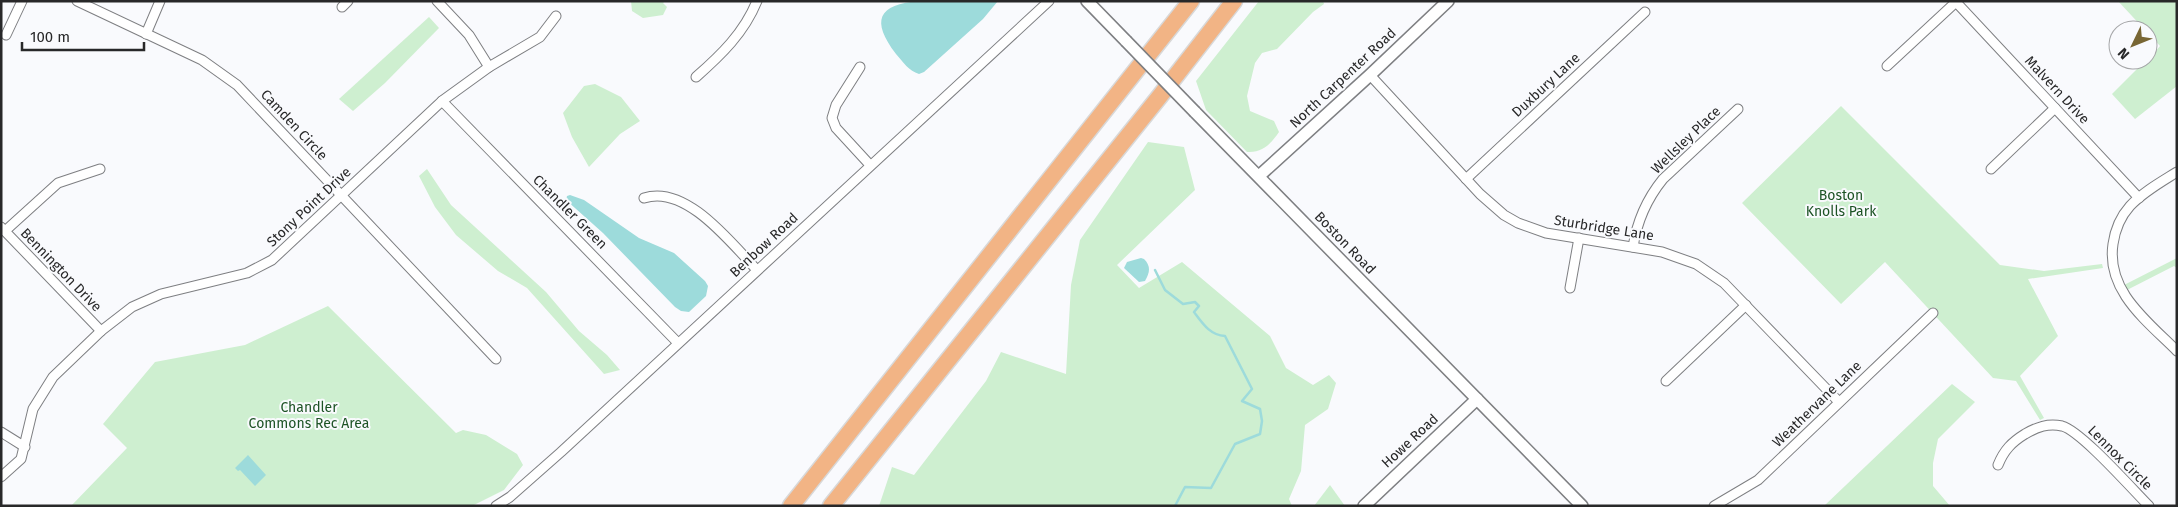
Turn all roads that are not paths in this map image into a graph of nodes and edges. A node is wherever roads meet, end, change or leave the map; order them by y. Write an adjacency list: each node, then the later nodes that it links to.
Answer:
1 (22, 1): 15 (street)
2 (77, 1): 14 (street, Camden Circle)
3 (160, 1): 14 (street)
4 (437, 1): 17 (street)
5 (757, 1): 20 (street)
6 (1049, 1): 24 (street, Benbow Road)
7 (1087, 1): 28 (street, Boston Road, bridge)
8 (1191, 1): 52 (highway)
9 (1234, 1): 53 (highway)
10 (1448, 1): 19 (street, North Carpenter Road)
11 (1956, 2): 16 (street); 22 (street, Malvern Drive)
12 (1645, 12): 29 (street, Duxbury Lane)
13 (556, 16): 17 (street, Stony Point Drive)
14 (146, 34): 30 (street, Camden Circle)
15 (6, 35)
16 (1887, 66)
17 (488, 67): 21 (street, Stony Point Drive)
18 (860, 67): 24 (street)
19 (1370, 75): 28 (street, North Carpenter Road); 29 (street, Sturbridge Lane)
20 (696, 77)
21 (442, 102): 30 (street, Stony Point Drive); 41 (street, Chandler Green)
22 (2055, 108): 26 (street); 32 (street, Malvern Drive)
23 (1738, 109): 35 (street, Wellsley Place)
24 (870, 165): 36 (street, Benbow Road)
25 (100, 169): 33 (street)
26 (1991, 169)
27 (2177, 172): 32 (street)
28 (1258, 176): 45 (street, Boston Road)
29 (1466, 179): 34 (street, Sturbridge Lane)
30 (340, 195): 40 (street, Stony Point Drive); 43 (street, Camden Circle)
31 (644, 198): 36 (street)
32 (2139, 198): 42 (street)
33 (3, 229): 40 (street, Bennington Drive)
34 (1579, 238): 35 (street, Sturbridge Lane); 37 (street)
35 (1633, 247): 38 (street, Sturbridge Lane)
36 (757, 270): 41 (street, Benbow Road)
37 (1570, 288)
38 (1746, 305): 44 (street); 46 (street, Sturbridge Lane)
39 (1932, 313): 46 (street, Weathervane Lane)
40 (101, 331): 48 (street, Stony Point Drive)
41 (678, 342): 51 (street, Benbow Road)
42 (2177, 351)
43 (496, 359)
44 (1666, 381)
45 (1477, 399): 54 (street, Howe Road); 55 (street, Boston Road)
46 (1839, 402): 56 (street, Weathervane Lane)
47 (1, 432): 48 (street)
48 (25, 447): 50 (street, Stony Point Drive)
49 (1998, 465): 57 (street, Lennox Circle)
50 (1, 477)
51 (496, 506)
52 (791, 506)
53 (831, 506)
54 (1364, 506)
55 (1582, 506)
56 (1714, 506)
57 (2149, 506)

